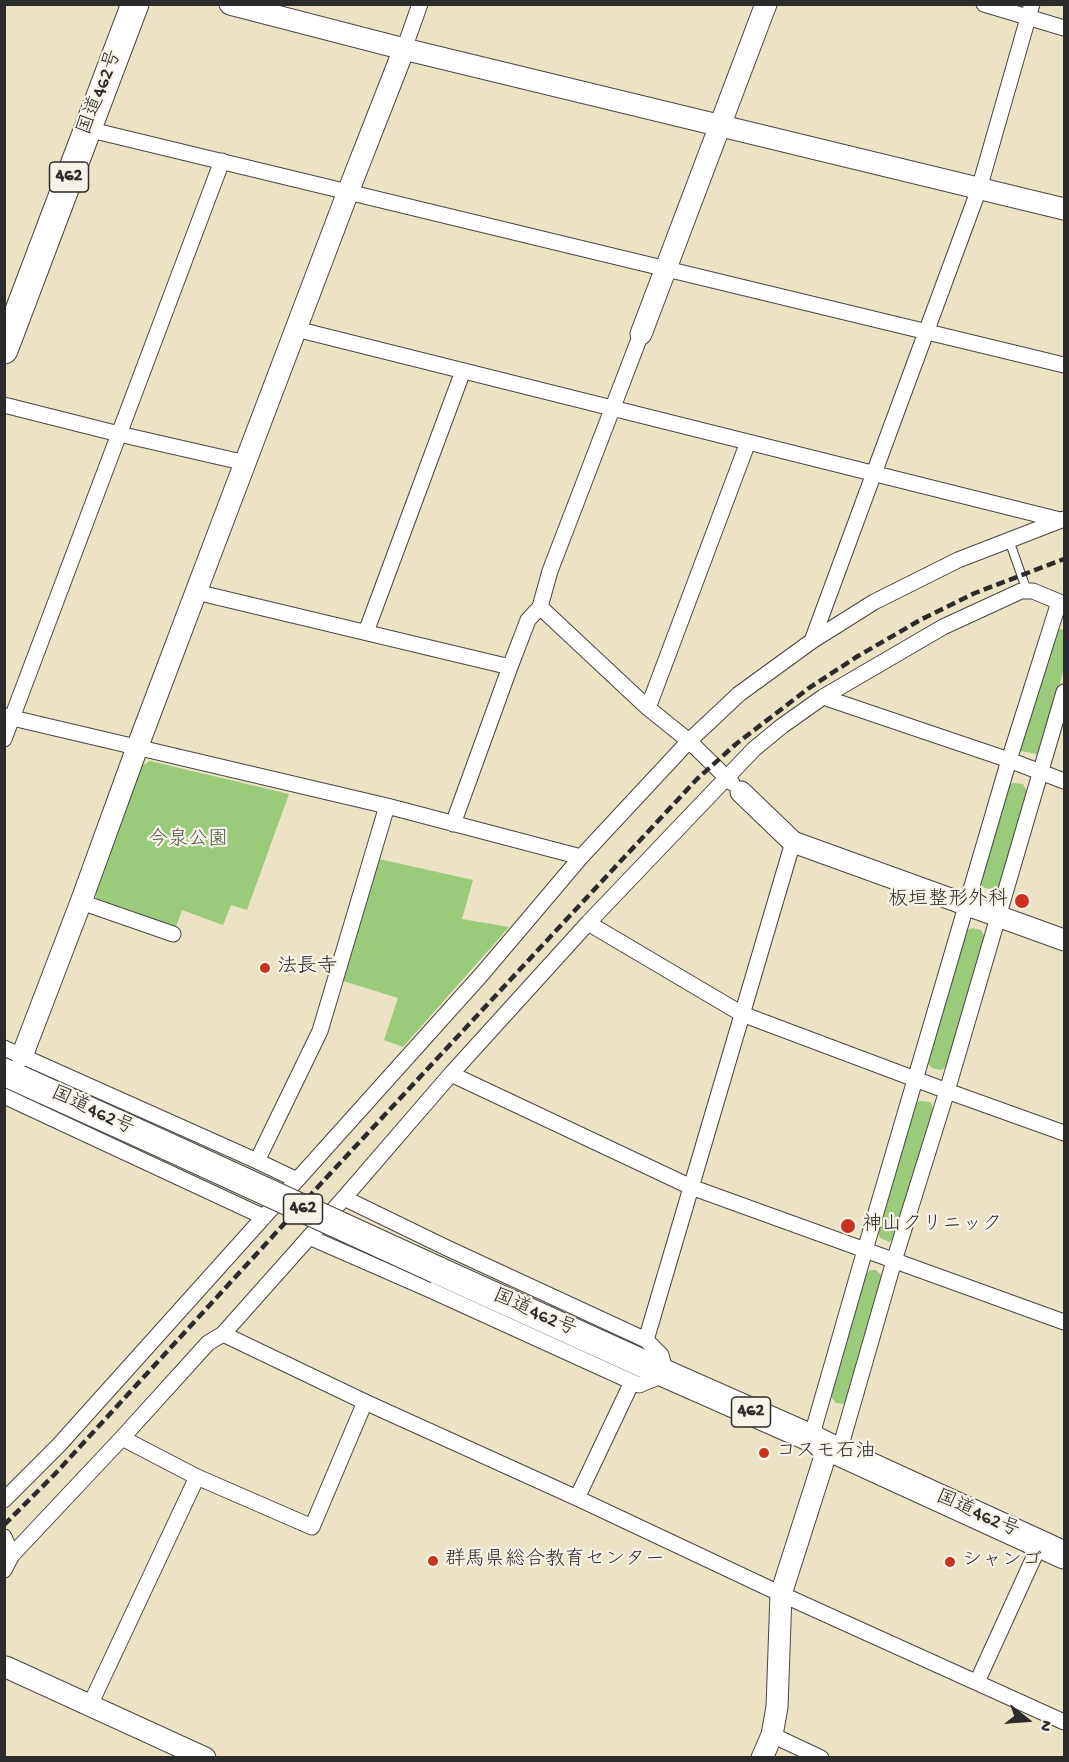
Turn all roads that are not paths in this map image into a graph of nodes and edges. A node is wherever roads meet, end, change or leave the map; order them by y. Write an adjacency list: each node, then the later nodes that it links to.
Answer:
1 (135, 4): 10 (highway, 国道462号 / 462)
2 (230, 4): 8 (street)
3 (420, 4): 8 (street)
4 (766, 4): 9 (street)
5 (984, 4): 6 (street)
6 (1030, 11): 7 (street); 12 (street)
7 (1065, 28)
8 (404, 49): 9 (street); 13 (street)
9 (720, 125): 12 (street); 15 (street)
10 (87, 129): 11 (street); 19 (highway, 国道462号 / 462)
11 (222, 161): 13 (street); 24 (street)
12 (979, 189): 14 (street); 17 (street)
13 (348, 192): 15 (street); 16 (street)
14 (1065, 209)
15 (666, 269): 17 (street); 18 (street)
16 (296, 329): 21 (street); 26 (street)
17 (926, 332): 20 (street); 27 (street)
18 (641, 333): 23 (street)
19 (4, 350)
20 (1065, 365)
21 (463, 371): 23 (street); 34 (street)
22 (4, 405): 24 (street)
23 (614, 408): 25 (street); 33 (street)
24 (119, 434): 26 (street); 40 (street)
25 (748, 442): 27 (street); 39 (street)
26 (246, 463): 31 (street)
27 (874, 474): 28 (street); 35 (street)
28 (1062, 519): 29 (street)
29 (1009, 540): 30 (lane); 35 (street)
30 (1028, 591): 32 (street); 38 (street)
31 (196, 592): 34 (street); 43 (street)
32 (1062, 603): 44 (street)
33 (540, 607): 36 (street); 39 (street)
34 (366, 632): 36 (street)
35 (812, 641): 42 (street)
36 (510, 667): 49 (street)
37 (1065, 692): 45 (street)
38 (823, 697): 44 (street); 47 (street)
39 (648, 708): 42 (street)
40 (8, 717): 41 (street); 43 (street)
41 (4, 739)
42 (688, 741): 47 (street); 51 (street)
43 (137, 748): 48 (street); 52 (street)
44 (1010, 760): 45 (street); 53 (street)
45 (1041, 772): 46 (street); 54 (street)
46 (1065, 781)
47 (734, 785): 50 (street); 55 (street)
48 (387, 806): 49 (street); 65 (street)
49 (453, 824): 51 (street)
50 (793, 842): 53 (street); 58 (street)
51 (581, 857): 66 (street)
52 (81, 902): 56 (street); 59 (street)
53 (968, 905): 54 (street); 61 (street)
54 (999, 916): 57 (street); 62 (street)
55 (588, 923): 58 (street); 60 (street)
56 (173, 934)
57 (1065, 940)
58 (742, 1014): 61 (street); 67 (street)
59 (10, 1059): 65 (street); 76 (highway, 国道462号 / 462, bridge)
60 (451, 1074): 67 (street); 68 (street)
61 (916, 1079): 62 (street); 71 (street)
62 (947, 1091): 64 (street); 72 (street)
63 (4, 1096): 69 (street)
64 (1065, 1133)
65 (257, 1161): 66 (street)
66 (297, 1180): 69 (street)
67 (691, 1187): 71 (street); 75 (street)
68 (344, 1198): 70 (street); 75 (street)
69 (264, 1217): 83 (street)
70 (309, 1237): 74 (street); 77 (street)
71 (865, 1250): 72 (street); 80 (street)
72 (894, 1261): 73 (street); 80 (street)
73 (1065, 1322)
74 (223, 1334): 78 (street); 79 (street)
75 (646, 1341): 76 (street)
76 (666, 1374): 77 (street); 80 (highway, 国道462号 / 462)
77 (632, 1382): 82 (street)
78 (365, 1402): 81 (street); 82 (street)
79 (122, 1438): 81 (street); 86 (street)
80 (826, 1446): 85 (highway, 国道462号 / 462); 89 (street)
81 (197, 1477): 92 (street)
82 (577, 1498): 89 (street)
83 (4, 1500)
84 (4, 1537): 86 (street)
85 (1040, 1544): 87 (highway, 国道462号 / 462); 91 (street)
86 (12, 1555): 88 (street)
87 (1065, 1555)
88 (4, 1570)
89 (781, 1594): 91 (street); 94 (street)
90 (5, 1667): 92 (street)
91 (977, 1682): 93 (street)
92 (90, 1705): 95 (street)
93 (1065, 1722)
94 (772, 1735): 96 (street); 97 (street)
95 (203, 1757)
96 (762, 1758)
97 (821, 1758)

